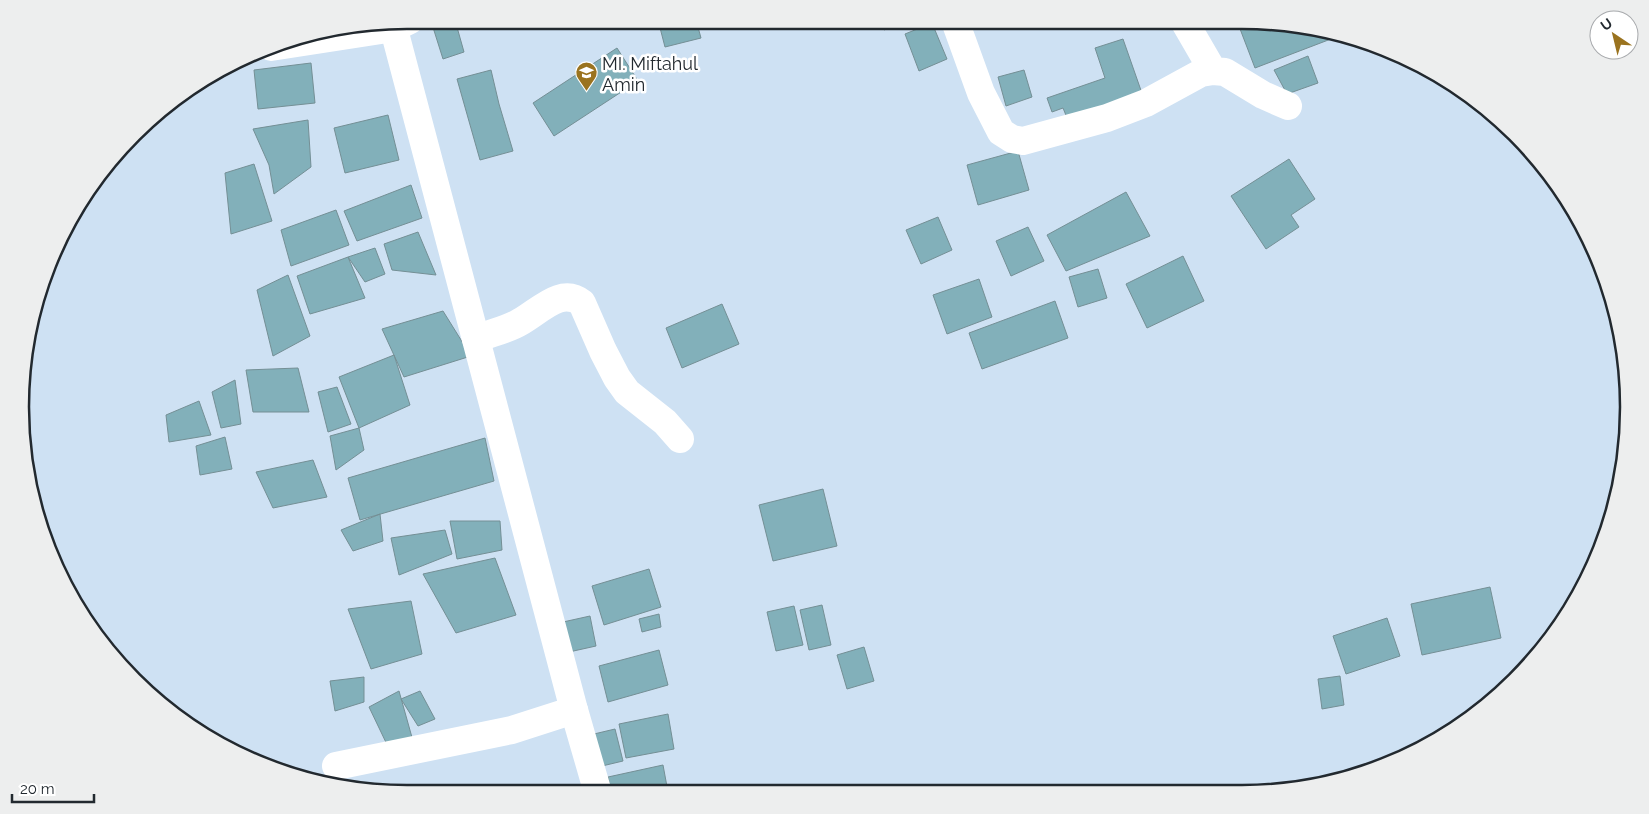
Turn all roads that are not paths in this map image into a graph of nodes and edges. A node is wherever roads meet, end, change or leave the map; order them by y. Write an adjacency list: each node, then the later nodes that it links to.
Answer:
1 (401, 29): 6 (street)
2 (958, 29): 4 (street)
3 (1189, 29): 4 (street)
4 (1213, 71): 5 (street)
5 (1288, 106)
6 (476, 339): 7 (street); 8 (street)
7 (680, 439)
8 (574, 710): 9 (street); 10 (street)
9 (333, 775)
10 (596, 785)

